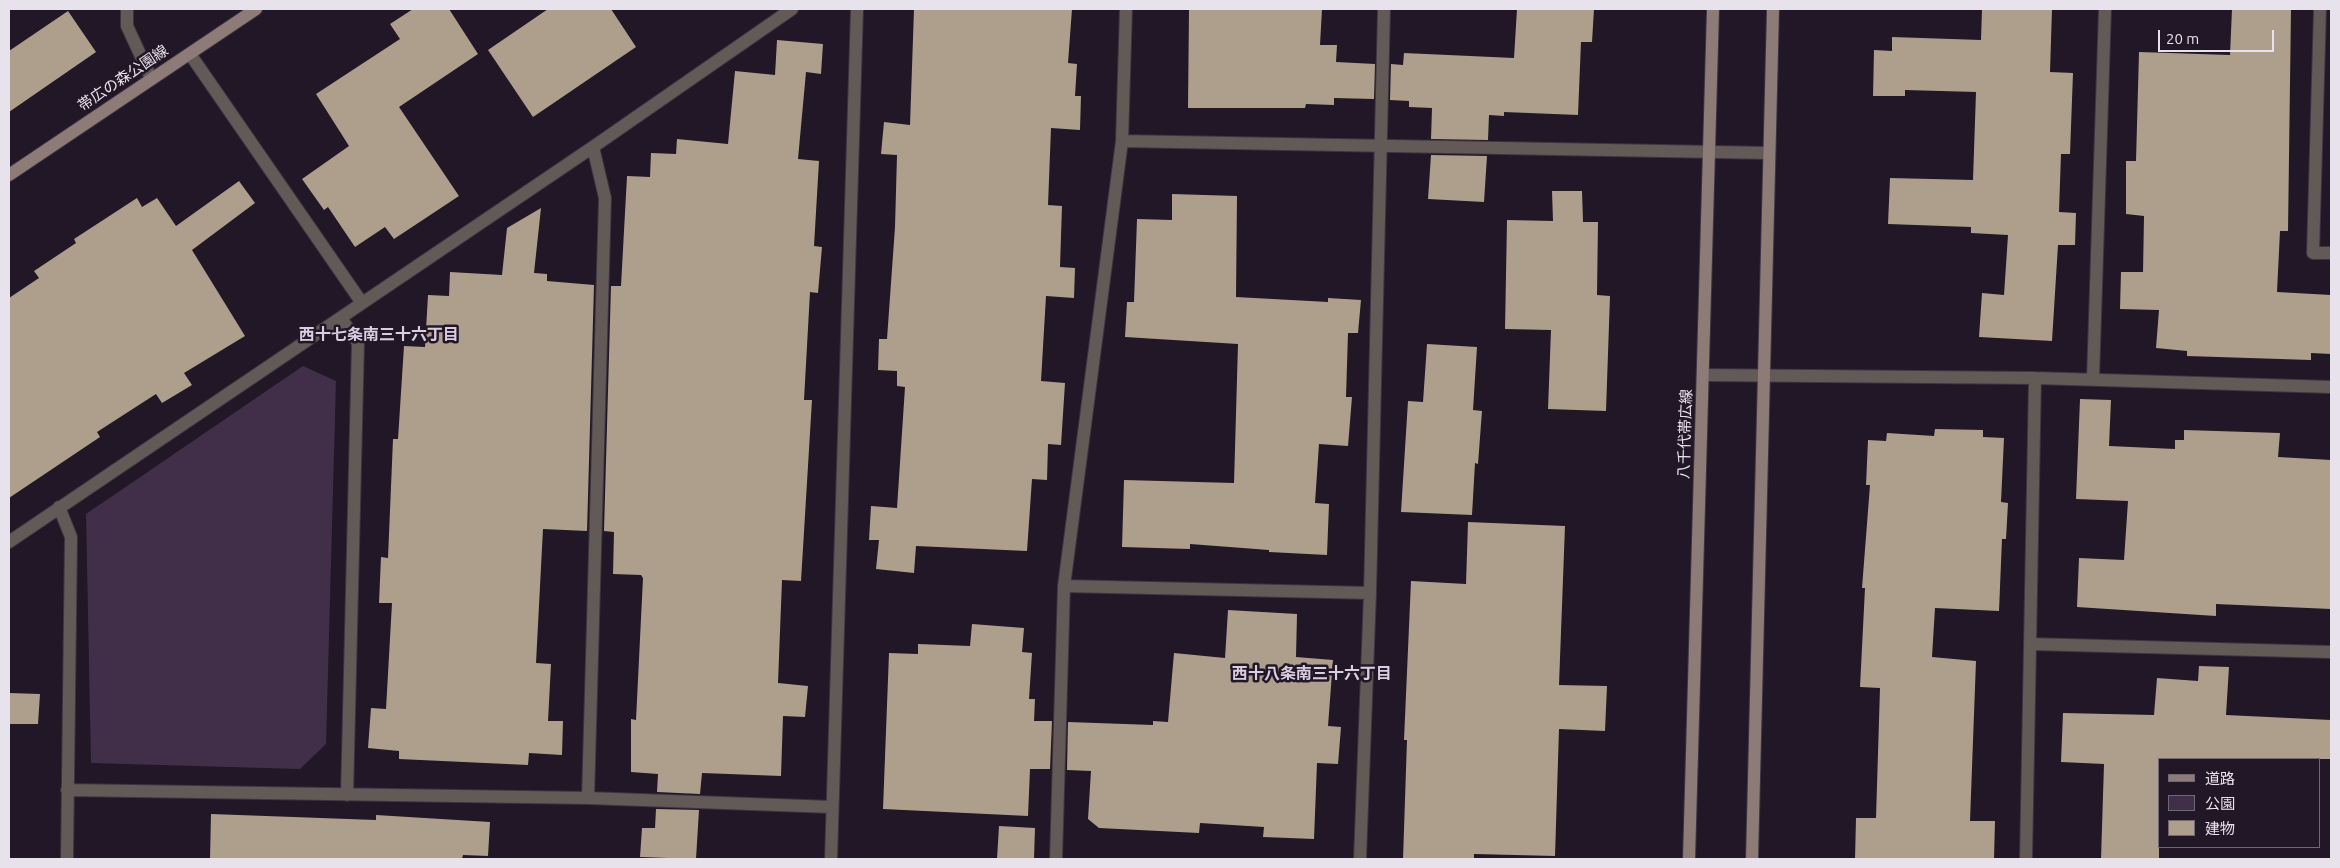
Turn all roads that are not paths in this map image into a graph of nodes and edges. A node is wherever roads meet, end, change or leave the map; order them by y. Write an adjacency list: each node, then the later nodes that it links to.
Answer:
1 (128, 9): 12 (street)
2 (256, 9): 11 (main road, 帯広の森公園線)
3 (792, 9): 15 (street)
4 (857, 9): 36 (street)
5 (1126, 9): 13 (street)
6 (1384, 9): 14 (street)
7 (1713, 9): 16 (main road, 八千代帯広線)
8 (1774, 9): 17 (main road)
9 (2105, 9): 25 (street)
10 (2320, 9): 19 (street)
11 (190, 54): 12 (main road, 帯広の森公園線); 20 (street)
12 (152, 78): 18 (main road, 帯広の森公園線)
13 (1122, 141): 14 (street); 29 (street)
14 (1381, 146): 16 (street); 30 (street)
15 (593, 147): 20 (street); 35 (street)
16 (1710, 151): 17 (street); 22 (main road, 八千代帯広線)
17 (1768, 153): 23 (main road)
18 (9, 175)
19 (2331, 253)
20 (362, 303): 21 (street)
21 (341, 318): 27 (street); 34 (street)
22 (1703, 375): 23 (street); 41 (main road, 八千代帯広線)
23 (1765, 375): 24 (street); 42 (main road)
24 (2035, 378): 25 (street); 31 (street)
25 (2093, 379): 26 (street)
26 (2331, 387)
27 (59, 507): 28 (street); 33 (street)
28 (9, 542)
29 (1064, 586): 30 (street); 39 (street)
30 (1370, 593): 40 (street)
31 (2030, 644): 32 (street); 43 (street)
32 (2331, 652)
33 (68, 790): 34 (street); 37 (street)
34 (347, 795): 35 (street)
35 (588, 798): 36 (street)
36 (832, 807): 38 (street)
37 (67, 859)
38 (831, 859)
39 (1056, 859)
40 (1360, 859)
41 (1689, 859)
42 (1752, 859)
43 (2026, 859)

